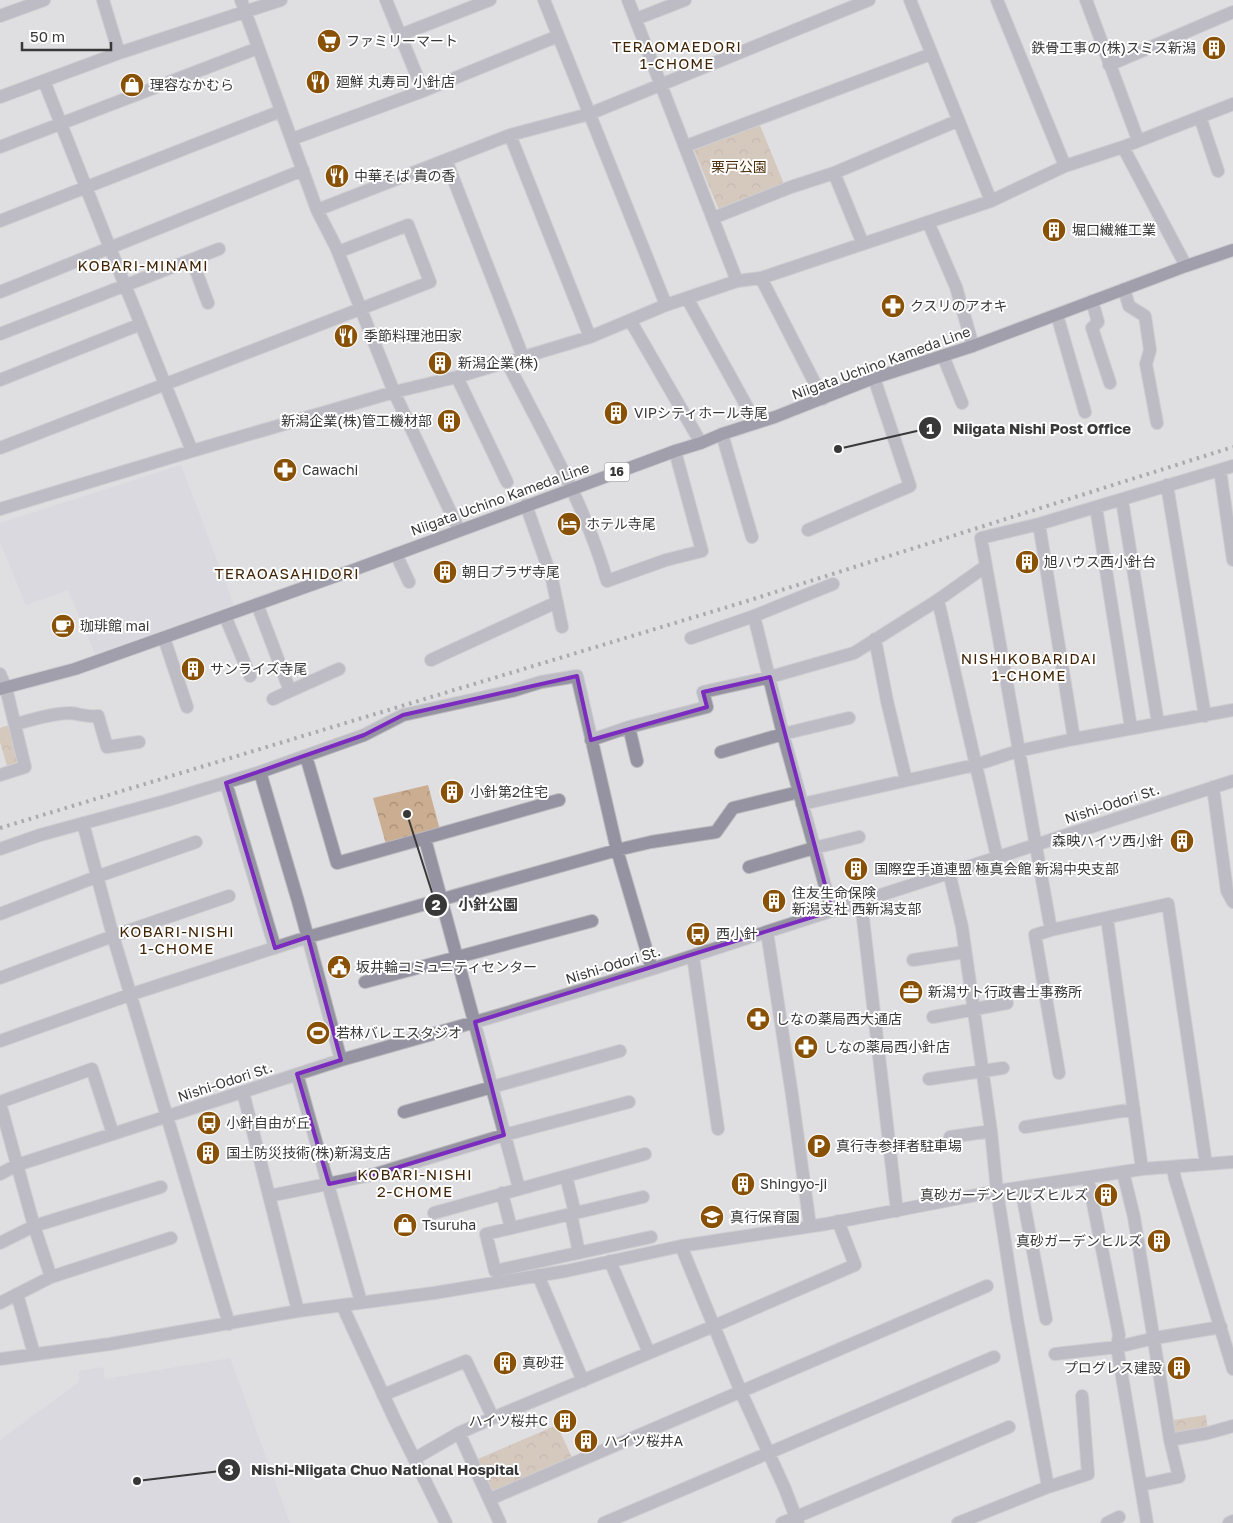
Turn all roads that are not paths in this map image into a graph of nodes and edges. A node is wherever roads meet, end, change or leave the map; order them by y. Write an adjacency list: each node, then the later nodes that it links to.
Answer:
1 (44, 0): 16 (street)
2 (103, 0): 21 (street)
3 (241, 0): 15 (street)
4 (281, 0): 15 (street)
5 (386, 0): 18 (street)
6 (490, 0): 18 (street)
7 (544, 0): 19 (street)
8 (628, 0): 17 (street)
9 (685, 0): 17 (street)
10 (869, 0): 25 (street)
11 (910, 0): 22 (street)
12 (997, 0): 41 (street)
13 (1086, 0): 23 (street)
14 (1233, 12): 23 (street)
15 (245, 13): 20 (street); 21 (street)
16 (0, 16)
17 (636, 19): 25 (street)
18 (400, 35): 26 (street)
19 (558, 36): 26 (street); 30 (street)
20 (258, 48): 29 (street); 33 (street)
21 (119, 53): 24 (street)
22 (931, 54): 32 (street); 37 (street)
23 (1109, 65): 36 (street)
24 (44, 81): 27 (street); 33 (street)
25 (662, 84): 30 (street); 37 (street)
26 (423, 91): 35 (street)
27 (0, 97)
28 (1233, 104): 31 (street)
29 (282, 112): 35 (street); 45 (street)
30 (589, 114): 34 (street); 66 (street)
31 (1200, 117): 36 (street); 43 (street)
32 (957, 121): 44 (street); 46 (street)
33 (61, 124): 38 (street); 45 (street)
34 (510, 135): 40 (street); 72 (street)
35 (292, 138): 42 (street)
36 (1138, 140): 39 (street)
37 (686, 146): 48 (street)
38 (0, 147)
39 (1123, 147): 41 (street); 57 (street)
40 (446, 160): 47 (street); 75 (street)
41 (1065, 166): 46 (street)
42 (303, 170): 47 (street); 52 (street)
43 (1218, 171)
44 (834, 173): 48 (street); 51 (street)
45 (86, 188): 49 (street); 52 (street)
46 (991, 200): 50 (street)
47 (318, 210): 55 (street)
48 (713, 218): 59 (street)
49 (0, 221)
50 (928, 222): 51 (street); 73 (street)
51 (863, 244): 58 (street)
52 (110, 248): 60 (street); 62 (street)
53 (219, 250): 56 (street)
54 (1233, 250): 57 (main road, Niigata Uchino Kameda Line / 16)
55 (338, 252): 67 (street); 67 (street)
56 (192, 260): 60 (street); 65 (street)
57 (1186, 266): 61 (main road, Niigata Uchino Kameda Line / 16)
58 (761, 278): 59 (street); 83 (street)
59 (737, 281): 63 (street)
60 (125, 285): 70 (street); 71 (street)
61 (1124, 289): 64 (main road, Niigata Uchino Kameda Line / 16); 87 (street)
62 (0, 292)
63 (687, 298): 66 (street); 86 (street)
64 (1092, 301): 68 (main road, Niigata Uchino Kameda Line / 16); 80 (street)
65 (208, 303)
66 (666, 305): 69 (street)
67 (361, 309): 81 (street); 82 (street)
68 (1057, 315): 73 (main road, Niigata Uchino Kameda Line / 16); 85 (street)
69 (630, 320): 72 (street); 89 (street)
70 (141, 324): 79 (street); 81 (street)
71 (0, 334)
72 (590, 337): 75 (street)
73 (973, 346): 74 (main road, Niigata Uchino Kameda Line / 16)
74 (943, 356): 78 (main road, Niigata Uchino Kameda Line / 16); 84 (street)
75 (523, 357): 76 (street)
76 (508, 362): 77 (street); 97 (street)
77 (458, 377): 82 (street); 95 (street)
78 (874, 378): 83 (main road, Niigata Uchino Kameda Line / 16); 104 (street)
79 (0, 380)
80 (1110, 383)
81 (166, 385): 90 (street); 91 (street)
82 (394, 392): 91 (street); 103 (street)
83 (823, 398): 86 (main road, Niigata Uchino Kameda Line / 16)
84 (962, 403)
85 (1085, 412)
86 (756, 423): 88 (main road, Niigata Uchino Kameda Line / 16)
87 (1157, 423)
88 (722, 434): 89 (main road, Niigata Uchino Kameda Line / 16); 105 (street)
89 (701, 443): 92 (main road, Niigata Uchino Kameda Line / 16)
90 (0, 448)
91 (192, 451): 101 (street)
92 (675, 451): 97 (main road, Niigata Uchino Kameda Line / 16); 97 (street)
93 (1233, 466): 94 (street)
94 (1220, 470): 96 (street); 107 (street)
95 (507, 482)
96 (1167, 485): 98 (street); 130 (street)
97 (571, 489): 99 (main road, Niigata Uchino Kameda Line / 16)
98 (1122, 500): 100 (street); 132 (street)
99 (526, 505): 103 (main road, Niigata Uchino Kameda Line / 16); 112 (street)
100 (1096, 507): 102 (street); 135 (street)
101 (0, 509)
102 (1039, 524): 108 (street); 137 (street)
103 (459, 530): 106 (main road, Niigata Uchino Kameda Line / 16)
104 (808, 530)
105 (752, 537)
106 (396, 554): 109 (street); 113 (main road, Niigata Uchino Kameda Line / 16)
107 (1233, 560)
108 (986, 566): 111 (street); 140 (street)
109 (409, 582)
110 (833, 584): 115 (street)
111 (938, 600): 119 (street); 144 (street)
112 (557, 602): 116 (street); 120 (street)
113 (257, 604): 114 (main road, Niigata Uchino Kameda Line / 16); 126 (street)
114 (225, 616): 117 (main road, Niigata Uchino Kameda Line / 16); 123 (street)
115 (754, 616): 118 (street); 124 (street)
116 (562, 627)
117 (164, 638): 125 (main road, Niigata Uchino Kameda Line / 16); 128 (street)
118 (691, 638)
119 (875, 639): 124 (street); 147 (street)
120 (431, 660)
121 (339, 669): 126 (street)
122 (0, 674): 125 (street)
123 (250, 676)
124 (770, 677): 134 (street); 136 (street)
125 (3, 688): 133 (street)
126 (290, 691): 127 (street)
127 (273, 699)
128 (187, 707)
129 (1233, 710): 130 (street)
130 (1205, 716): 132 (street)
131 (849, 718): 136 (street)
132 (1158, 723): 135 (street)
133 (15, 724): 139 (street); 146 (street)
134 (629, 727): 138 (street); 143 (street)
135 (1131, 728): 137 (street)
136 (783, 734): 141 (street); 151 (street)
137 (1074, 739): 140 (street)
138 (591, 740): 142 (street); 160 (street)
139 (139, 742)
140 (1018, 751): 144 (street); 157 (street)
141 (721, 752)
142 (306, 756): 145 (street); 155 (street)
143 (637, 761)
144 (975, 765): 147 (street); 161 (street)
145 (260, 772): 149 (street); 176 (street)
146 (0, 775)
147 (906, 780): 151 (street)
148 (1233, 781): 150 (street, Nishi-Odori St.)
149 (226, 783): 153 (street); 177 (street)
150 (1213, 787): 157 (street, Nishi-Odori St.); 168 (street)
151 (801, 798): 158 (street); 160 (street)
152 (559, 800): 155 (street)
153 (83, 824): 159 (street); 164 (street)
154 (859, 837): 158 (street)
155 (425, 839): 166 (street)
156 (196, 842): 164 (street)
157 (1036, 844): 161 (street, Nishi-Odori St.); 173 (street)
158 (814, 848): 162 (street); 169 (street)
159 (0, 849)
160 (617, 850): 166 (street); 182 (street)
161 (997, 857): 163 (street, Nishi-Odori St.)
162 (749, 867)
163 (949, 872): 167 (street, Nishi-Odori St.); 178 (street)
164 (96, 877): 170 (street); 175 (street)
165 (229, 896): 175 (street)
166 (441, 899): 176 (street); 179 (street)
167 (861, 901): 169 (street, Nishi-Odori St.); 229 (street)
168 (1233, 902)
169 (832, 911): 174 (street, Nishi-Odori St.)
170 (0, 914)
171 (1107, 918): 173 (street); 202 (street); 212 (street)
172 (592, 921): 179 (street)
173 (1051, 930): 195 (street)
174 (767, 932): 180 (street, Nishi-Odori St.); 234 (street)
175 (113, 936): 183 (street); 185 (street)
176 (308, 937): 177 (street); 192 (street)
177 (275, 948): 185 (street)
178 (965, 952): 181 (street); 187 (street)
179 (457, 956): 184 (street); 189 (street)
180 (693, 956): 182 (street, Nishi-Odori St.); 206 (street)
181 (913, 960)
182 (652, 970): 189 (street, Nishi-Odori St.)
183 (0, 978)
184 (365, 982)
185 (132, 994): 190 (street); 204 (street)
186 (1007, 1003): 187 (street)
187 (974, 1010): 188 (street); 194 (street)
188 (932, 1017)
189 (475, 1022): 192 (street, Nishi-Odori St.); 198 (street)
190 (0, 1041)
191 (620, 1051): 198 (street)
192 (341, 1060): 196 (street, Nishi-Odori St.)
193 (1004, 1068): 194 (street)
194 (982, 1071): 197 (street); 207 (street)
195 (1059, 1073)
196 (297, 1074): 199 (street, Nishi-Odori St.); 221 (street)
197 (929, 1079)
198 (491, 1086): 203 (street); 209 (street)
199 (243, 1092): 204 (street, Nishi-Odori St.); 227 (street)
200 (629, 1102): 209 (street)
201 (0, 1103): 208 (street); 214 (street)
202 (1134, 1109): 205 (street); 216 (street)
203 (404, 1112)
204 (168, 1117): 208 (street, Nishi-Odori St.); 251 (street)
205 (1025, 1127)
206 (718, 1129)
207 (990, 1131): 210 (street); 225 (street)
208 (114, 1134): 214 (street, Nishi-Odori St.)
209 (504, 1134): 221 (street); 223 (street)
210 (950, 1137)
211 (645, 1154): 219 (street)
212 (1206, 1164): 213 (street); 215 (street)
213 (1233, 1164)
214 (17, 1165): 218 (street, Nishi-Odori St.); 233 (street)
215 (1173, 1168): 216 (street); 253 (street)
216 (1142, 1169): 217 (street)
217 (1123, 1172): 220 (street); 254 (street)
218 (0, 1174)
219 (566, 1176): 223 (street); 231 (street)
220 (1088, 1178): 224 (street); 255 (street)
221 (329, 1184): 227 (street); 246 (street)
222 (161, 1187): 233 (street)
223 (519, 1188): 226 (street)
224 (1021, 1188): 225 (street); 250 (street)
225 (997, 1191): 229 (street); 274 (street)
226 (502, 1193): 230 (street); 235 (street)
227 (269, 1196): 249 (street)
228 (643, 1197): 231 (street)
229 (897, 1211): 232 (street)
230 (434, 1213)
231 (573, 1213): 235 (street); 240 (street)
232 (838, 1221): 234 (street); 252 (street)
233 (34, 1226): 238 (street); 243 (street)
234 (810, 1226): 239 (street)
235 (511, 1228): 240 (street)
236 (651, 1237): 240 (street)
237 (171, 1238): 243 (street)
238 (0, 1243)
239 (681, 1246): 241 (street); 252 (street)
240 (579, 1253)
241 (610, 1261): 242 (street); 256 (street)
242 (538, 1274): 246 (street); 262 (street)
243 (51, 1277): 245 (street)
244 (987, 1286): 263 (street)
245 (17, 1294): 247 (street); 257 (street)
246 (361, 1302): 248 (street)
247 (0, 1303)
248 (342, 1304): 249 (street); 264 (street)
249 (298, 1311): 251 (street)
250 (1046, 1319)
251 (229, 1324): 257 (street)
252 (714, 1326): 256 (street); 263 (street)
253 (1221, 1327): 254 (street); 261 (street)
254 (1154, 1338): 255 (street); 270 (street)
255 (1117, 1347): 258 (street); 273 (street)
256 (649, 1353): 262 (street)
257 (34, 1354): 260 (street)
258 (1055, 1354)
259 (994, 1357): 271 (street)
260 (0, 1359)
261 (1233, 1369)
262 (583, 1381): 266 (street)
263 (741, 1392): 271 (street); 275 (street)
264 (383, 1395): 266 (street); 272 (street)
265 (1082, 1396): 274 (street)
266 (493, 1418): 269 (street)
267 (1233, 1426): 270 (street)
268 (1009, 1427): 277 (street)
269 (459, 1433): 272 (street); 275 (street)
270 (1170, 1440): 273 (street)
271 (768, 1454): 277 (street); 281 (street)
272 (414, 1459): 279 (street)
273 (1140, 1485): 285 (street)
274 (1048, 1487): 283 (street)
275 (490, 1499): 280 (street)
276 (1119, 1517): 284 (street)
277 (797, 1520): 282 (street)
278 (1233, 1521): 286 (street)
279 (446, 1523)
280 (500, 1523)
281 (604, 1523)
282 (782, 1523)
283 (958, 1523)
284 (1107, 1523)
285 (1147, 1523)
286 (1229, 1523)

